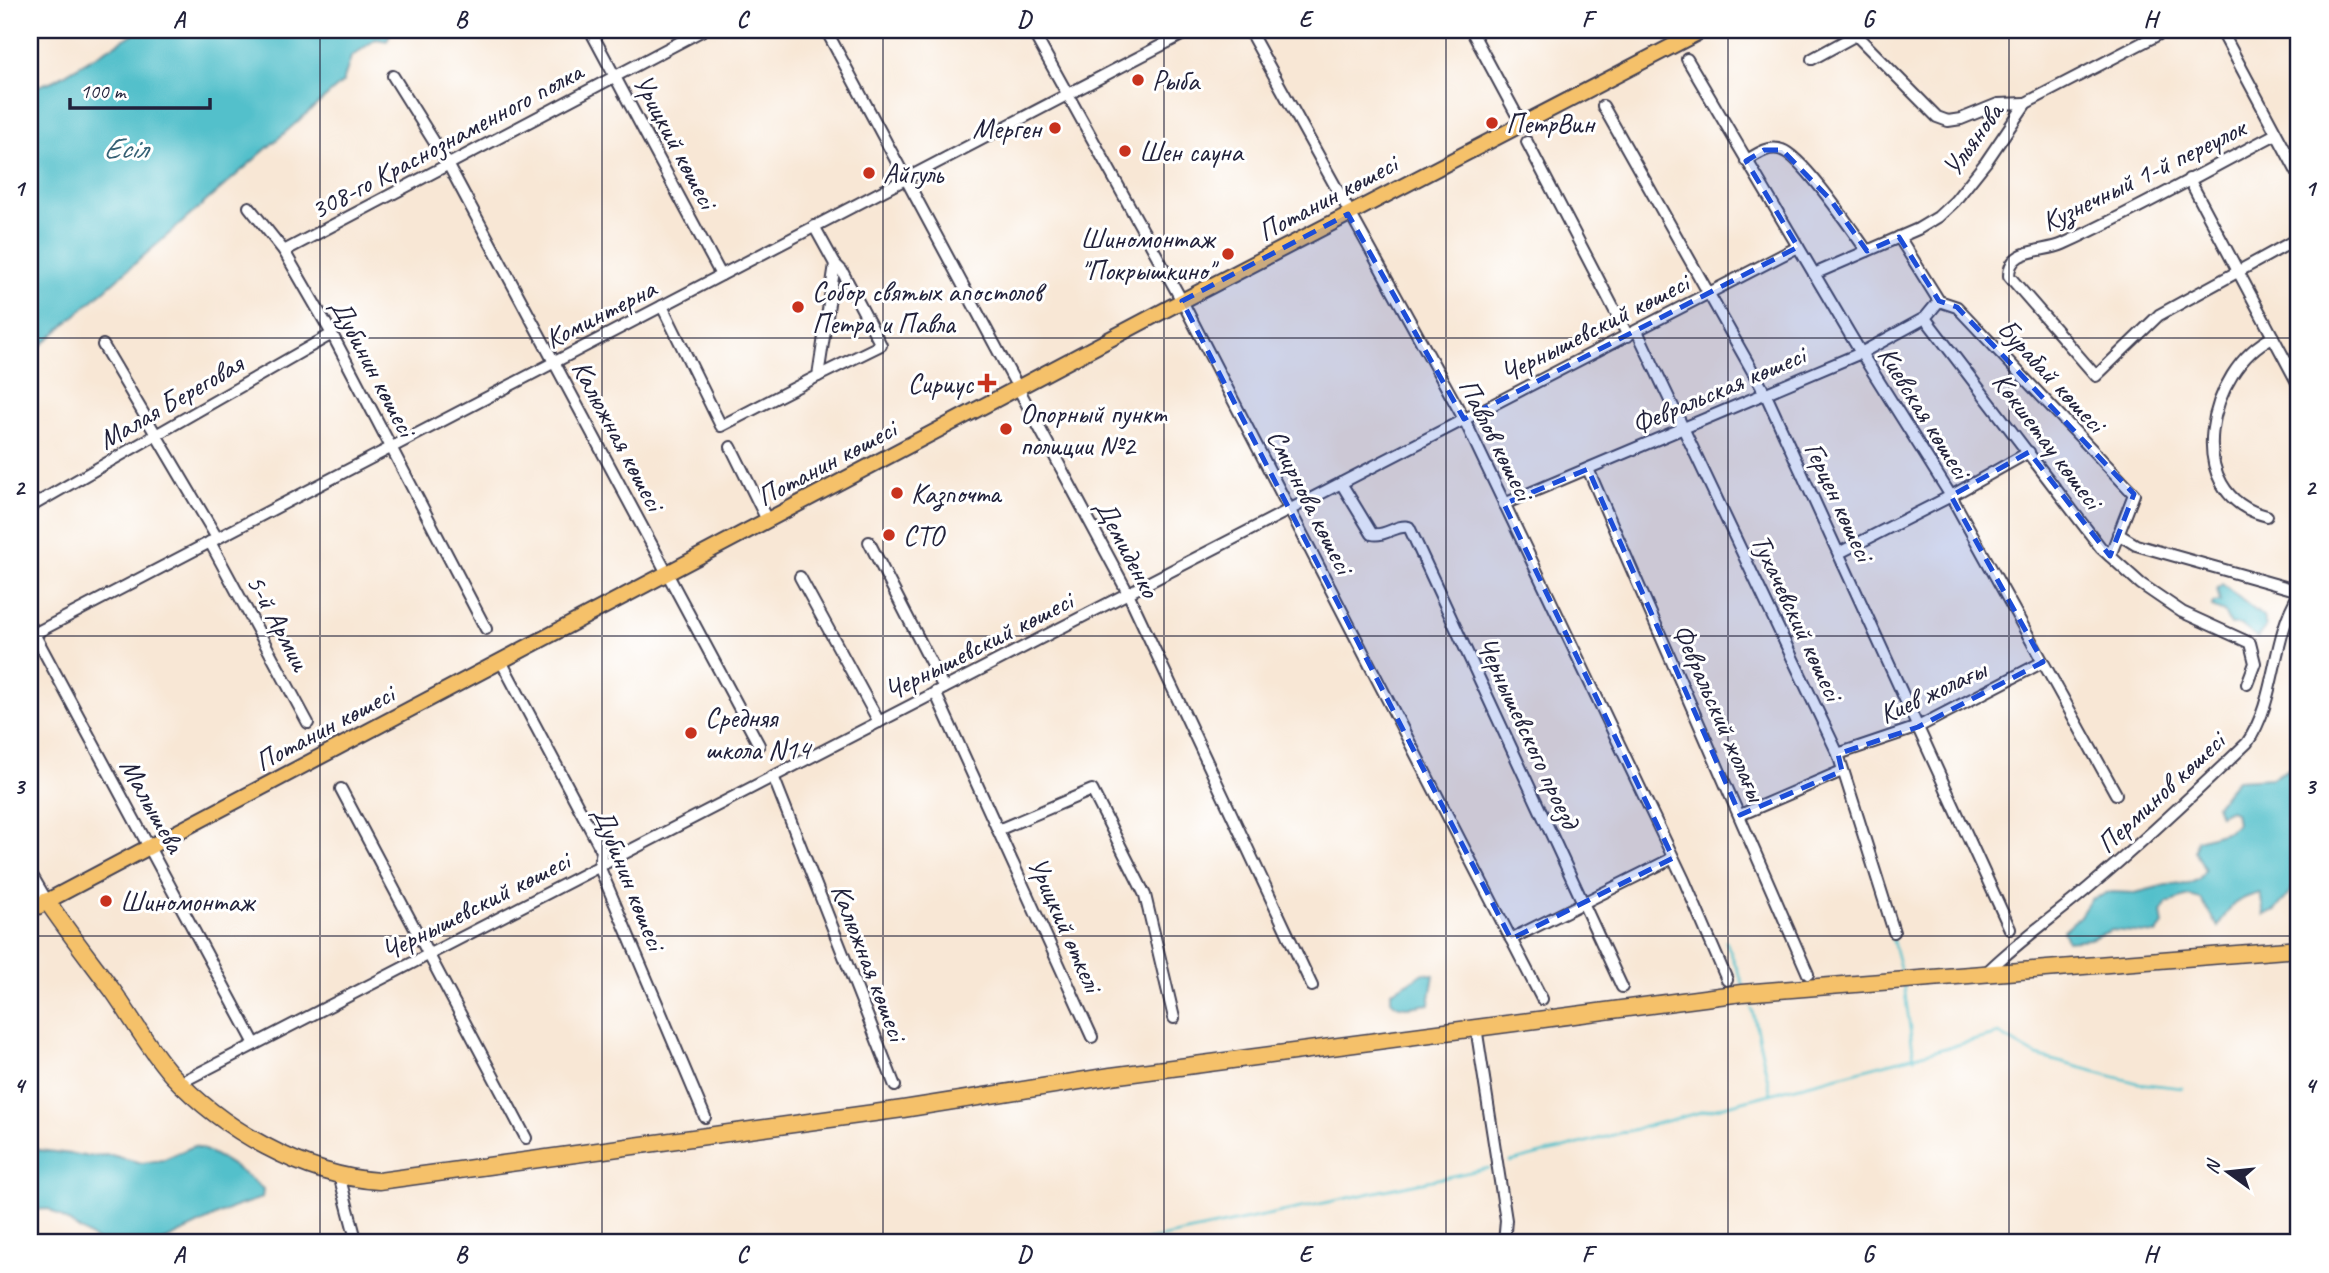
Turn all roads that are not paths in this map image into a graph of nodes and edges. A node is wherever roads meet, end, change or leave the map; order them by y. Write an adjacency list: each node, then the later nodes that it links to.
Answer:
1 (590, 30): 14 (street, Урицкий көшесі)
2 (703, 30): 14 (street, 308-го Краснознаменного полка)
3 (825, 30): 24 (street, Демиденко)
4 (1032, 30): 15 (street, Смирнова көшесі)
5 (1191, 30): 15 (street, Коминтерна)
6 (1249, 30): 27 (street, Павлов көшесі)
7 (1471, 30): 18 (street)
8 (1703, 30): 18 (main road, Потанин көшесі)
9 (2167, 30): 16 (street, Ульянова)
10 (2221, 30): 19 (street)
11 (1687, 59): 21 (street, Киевская көшесі)
12 (1812, 59): 16 (street)
13 (393, 76): 22 (street, Калюжная көшесі)
14 (615, 76): 22 (street, 308-го Краснознаменного полка); 37 (street, Урицкий көшесі)
15 (1068, 94): 24 (street, Коминтерна); 39 (street, Смирнова көшесі)
16 (2026, 103): 29 (street, Ульянова)
17 (1603, 106): 38 (street, Герцен көшесі)
18 (1521, 124): 27 (main road, Потанин көшесі)
19 (2276, 134): 23 (street); 25 (street, Кузнечный 1-й переулок)
20 (1527, 142): 43 (street, Тухачевский көшесі)
21 (1746, 161): 31 (street, Киевская көшесі); 33 (street)
22 (448, 164): 32 (street, 308-го Краснознаменного полка); 48 (street, Калюжная көшесі)
23 (2299, 176)
24 (905, 179): 28 (street, Коминтерна); 51 (street, Демиденко)
25 (2189, 179): 35 (street); 35 (street, Кузнечный 1-й переулок)
26 (249, 207): 32 (street, Дубинин көшесі)
27 (1348, 214): 39 (main road, Потанин көшесі); 53 (street, Павлов көшесі)
28 (814, 226): 34 (street); 37 (street, Коминтерна)
29 (1899, 237): 33 (street, Ульянова); 40 (street, Бурабай көшесі)
30 (2299, 238): 35 (street)
31 (1798, 247): 36 (street, Киевская көшесі); 38 (street, Чернышевский көшесі)
32 (284, 251): 44 (street, Дубинин көшесі)
33 (1867, 251): 36 (street, Ульянова)
34 (835, 264): 49 (street); 49 (street)
35 (2238, 272): 45 (street)
36 (1814, 274): 47 (street, Киевская көшесі)
37 (721, 275): 41 (street, Коминтерна)
38 (1709, 293): 43 (street, Чернышевский көшесі); 52 (street, Герцен көшесі)
39 (1182, 301): 51 (main road, Потанин көшесі); 64 (street, Смирнова көшесі)
40 (1939, 301): 42 (street, Февральская көшесі); 67 (street, Бурабай көшесі)
41 (662, 306): 48 (street, Коминтерна); 49 (street)
42 (1925, 318): 47 (street, Февральская көшесі); 58 (street, Көкшетау көшесі)
43 (1633, 333): 53 (street, Чернышевский көшесі); 54 (street, Тухачевский көшесі)
44 (332, 334): 55 (street, Малая Береговая); 56 (street, Дубинин көшесі)
45 (2273, 337): 50 (street); 65 (street)
46 (103, 345): 55 (street, 5-й Армии)
47 (1861, 353): 52 (street, Февральская көшесі); 61 (street, Киевская көшесі)
48 (554, 362): 56 (street, Коминтерна); 72 (street, Калюжная көшесі)
49 (818, 376)
50 (2299, 386)
51 (1018, 388): 66 (main road, Потанин көшесі); 74 (street, Демиденко)
52 (1766, 395): 54 (street, Февральская көшесі); 70 (street, Герцен көшесі)
53 (1464, 419): 60 (street, Чернышевский көшесі); 62 (street, Павлов көшесі)
54 (1683, 428): 59 (street, Февральская көшесі); 86 (street, Тухачевский көшесі)
55 (156, 435): 63 (street, Малая Береговая); 68 (street, 5-й Армии)
56 (391, 447): 68 (street, Коминтерна); 76 (street, Дубинин көшесі)
57 (731, 447): 66 (street)
58 (2029, 452): 61 (street); 71 (street, Көкшетау көшесі)
59 (1588, 469): 62 (street, Февральская көшесі); 91 (street, Февральский жолағы)
60 (1341, 482): 64 (street, Чернышевский көшесі); 98 (street, Чернышевского проезд)
61 (1951, 496): 70 (street); 79 (street, Киевская көшесі)
62 (1504, 504): 94 (street, Павлов көшесі)
63 (30, 507)
64 (1290, 509): 74 (street, Чернышевский көшесі); 102 (street, Смирнова көшесі)
65 (2267, 516)
66 (767, 520): 72 (main road, Потанин көшесі)
67 (2118, 534): 71 (street, Бурабай көшесі); 75 (street, Перминов көшесі)
68 (214, 540): 77 (street, Коминтерна); 83 (street, 5-й Армии)
69 (869, 542): 81 (street, Урицкий өткелі)
70 (1839, 553): 84 (street, Герцен көшесі)
71 (2110, 556): 80 (street, Көкшетау көшесі)
72 (668, 574): 78 (main road, Потанин көшесі); 85 (street, Калюжная көшесі)
73 (800, 577): 82 (street)
74 (1128, 593): 81 (street, Чернышевский көшесі); 108 (street, Демиденко)
75 (2299, 594): 106 (street, Перминов көшесі)
76 (486, 629)
77 (31, 632): 93 (street, Малышева)
78 (501, 661): 93 (main road, Потанин көшесі); 95 (street, Дубинин көшесі)
79 (2043, 662): 84 (street, Киев жолағы); 90 (street, Киевская көшесі)
80 (2247, 684)
81 (939, 690): 82 (street, Чернышевский көшесі); 92 (street, Урицкий өткелі)
82 (879, 722): 88 (street, Чернышевский көшесі)
83 (308, 723)
84 (1918, 727): 86 (street, Киев жолағы); 100 (street, Герцен көшесі)
85 (759, 745)
86 (1838, 754): 87 (street, Тухачевский көшесі)
87 (1842, 771): 91 (street); 101 (street, Тухачевский көшесі)
88 (773, 776): 95 (street, Чернышевский көшесі); 116 (street, Калюжная көшесі)
89 (341, 789): 104 (street)
90 (2116, 794)
91 (1740, 815): 105 (street, Февральский жолағы)
92 (998, 830): 111 (street, Урицкий өткелі); 113 (street, Урицкий өткелі)
93 (150, 847): 97 (main road, Потанин көшесі); 114 (street, Малышева)
94 (1673, 858): 98 (street); 107 (street, Павлов көшесі)
95 (599, 866): 104 (street, Чернышевский көшесі); 117 (street, Дубинин көшесі)
96 (30, 872): 97 (street)
97 (47, 901): 99 (highway); 115 (highway)
98 (1584, 903): 102 (street); 109 (street, Чернышевского проезд)
99 (30, 910)
100 (2010, 929)
101 (1894, 932)
102 (1511, 939): 110 (street, Смирнова көшесі)
103 (2299, 949): 106 (highway)
104 (429, 954): 114 (street, Чернышевский көшесі); 118 (street)
105 (1808, 974)
106 (1983, 976): 112 (highway)
107 (1727, 980)
108 (1312, 986)
109 (1622, 987)
110 (1542, 999)
111 (1174, 1018)
112 (1476, 1027): 119 (highway); 121 (street)
113 (1091, 1037)
114 (255, 1044): 115 (street, Чернышевский көшесі)
115 (180, 1083): 119 (highway)
116 (895, 1086)
117 (705, 1117)
118 (526, 1138)
119 (339, 1175): 120 (street)
120 (357, 1243)
121 (1504, 1243)

